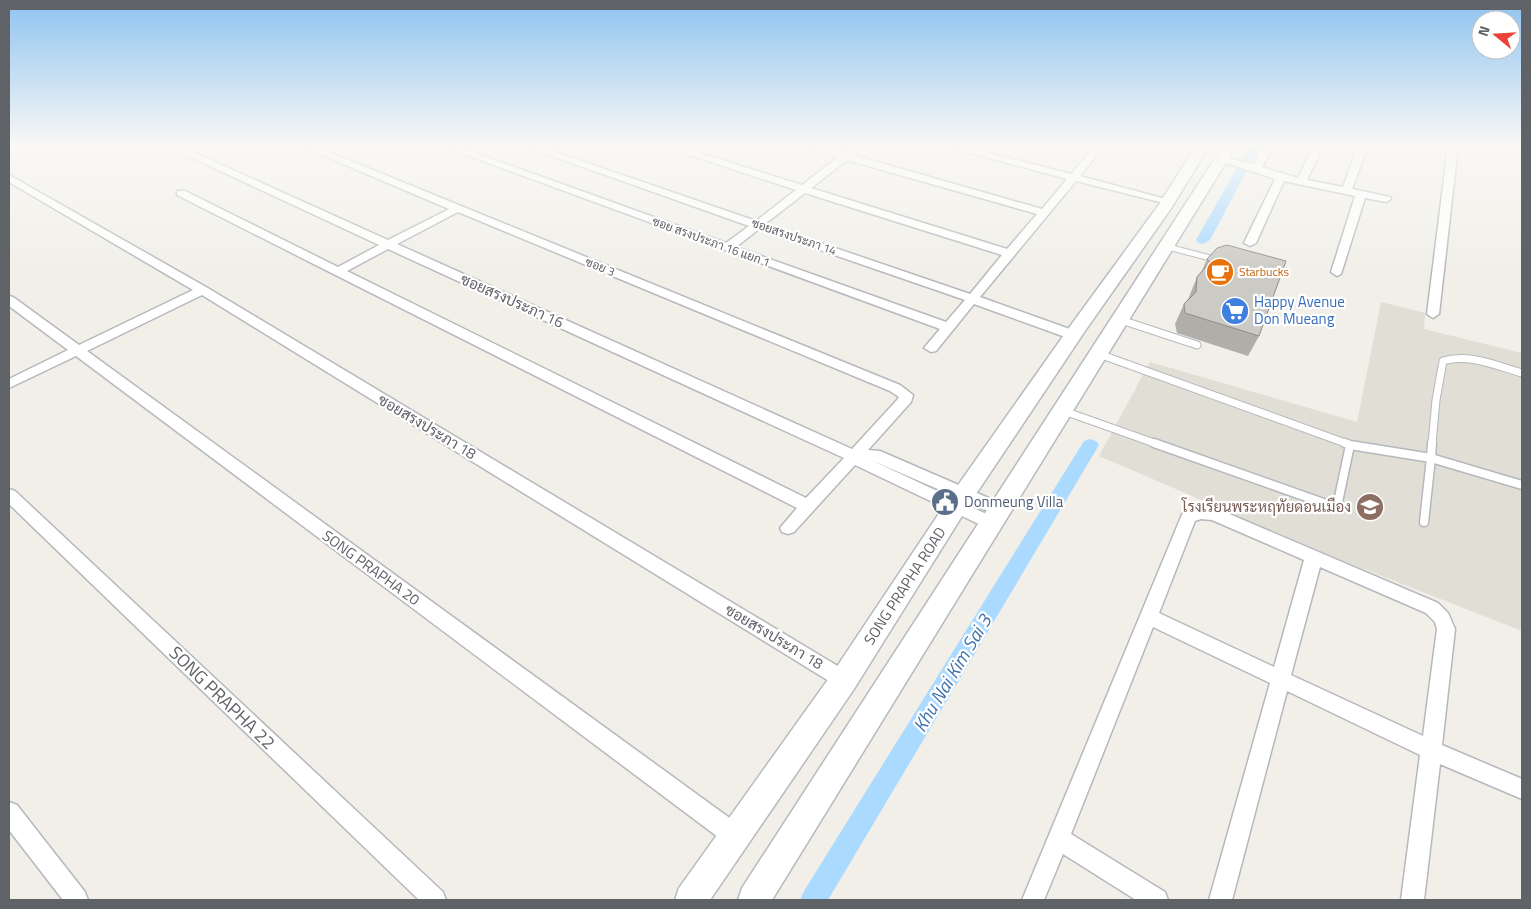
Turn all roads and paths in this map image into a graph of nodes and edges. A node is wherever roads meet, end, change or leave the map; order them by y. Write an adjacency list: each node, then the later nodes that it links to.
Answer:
1 (27, 188): 32 (street, ซอยสรงประภา 18)
2 (264, 188): 25 (street, ซอยสรงประภา 16)
3 (410, 188): 21 (street, ซอย 3)
4 (566, 188): 27 (street, ซอย สรงประภา 16 แยก 1)
5 (652, 188): 23 (street, ซอยสรงประภา 14)
6 (797, 188): 15 (street)
7 (957, 188): 22 (street)
8 (1064, 188): 22 (street)
9 (1103, 188): 20 (street)
10 (1184, 188): 20 (main road, SONG PRAPHA ROAD)
11 (1202, 188): 26 (main road)
12 (1276, 188): 24 (street)
13 (1339, 188): 16 (street)
14 (1447, 188): 35 (street)
15 (802, 190): 23 (street); 28 (street)
16 (1347, 190): 18 (street)
17 (181, 193): 30 (street)
18 (1362, 194): 19 (street); 31 (street)
19 (1386, 199)
20 (1167, 204): 38 (main road, SONG PRAPHA ROAD)
21 (458, 208): 25 (street); 47 (street, ซอย 3)
22 (1044, 213): 28 (street)
23 (759, 225): 27 (street); 33 (street, ซอยสรงประภา 14)
24 (1250, 243)
25 (389, 245): 30 (street); 47 (street, ซอยสรงประภา 16)
26 (1168, 247): 29 (lane); 36 (main road)
27 (727, 248): 37 (street, ซอย สรงประภา 16 แยก 1)
28 (1010, 254): 33 (street)
29 (1224, 262)
30 (336, 272): 52 (street)
31 (1337, 272)
32 (202, 290): 41 (street); 58 (street, ซอยสรงประภา 18)
33 (974, 299): 37 (street); 38 (street, ซอยสรงประภา 14)
34 (9, 300): 41 (street, SONG PRAPHA 20)
35 (1433, 314)
36 (1121, 320): 39 (lane); 42 (main road)
37 (948, 327): 40 (street)
38 (1075, 332): 51 (main road, SONG PRAPHA ROAD)
39 (1197, 345)
40 (931, 348)
41 (75, 351): 44 (street); 63 (street, SONG PRAPHA 20)
42 (1099, 354): 45 (main road); 46 (lane)
43 (1522, 373): 48 (lane)
44 (9, 384)
45 (1064, 411): 46 (lane); 53 (main road)
46 (1350, 445): 48 (lane)
47 (854, 456): 51 (street, ซอยสรงประภา 16); 52 (street)
48 (1431, 458): 49 (lane); 54 (lane)
49 (1522, 486)
50 (9, 495): 66 (street, SONG PRAPHA 22)
51 (960, 501): 53 (street, ซอยสรงประภา 16); 58 (main road, SONG PRAPHA ROAD)
52 (807, 506): 55 (street)
53 (996, 516): 68 (main road)
54 (1424, 522)
55 (788, 528)
56 (1314, 556): 57 (street); 59 (street); 60 (street)
57 (1149, 617): 59 (street); 64 (street)
58 (844, 680): 63 (main road, SONG PRAPHA ROAD)
59 (1280, 680): 60 (street); 71 (street)
60 (1431, 750): 61 (street); 72 (street)
61 (1522, 789)
62 (9, 813): 65 (street)
63 (734, 835): 67 (main road, SONG PRAPHA ROAD)
64 (1058, 839): 69 (street); 70 (street)
65 (77, 900)
66 (435, 900)
67 (691, 900)
68 (755, 900)
69 (1033, 900)
70 (1157, 900)
71 (1220, 900)
72 (1412, 900)

